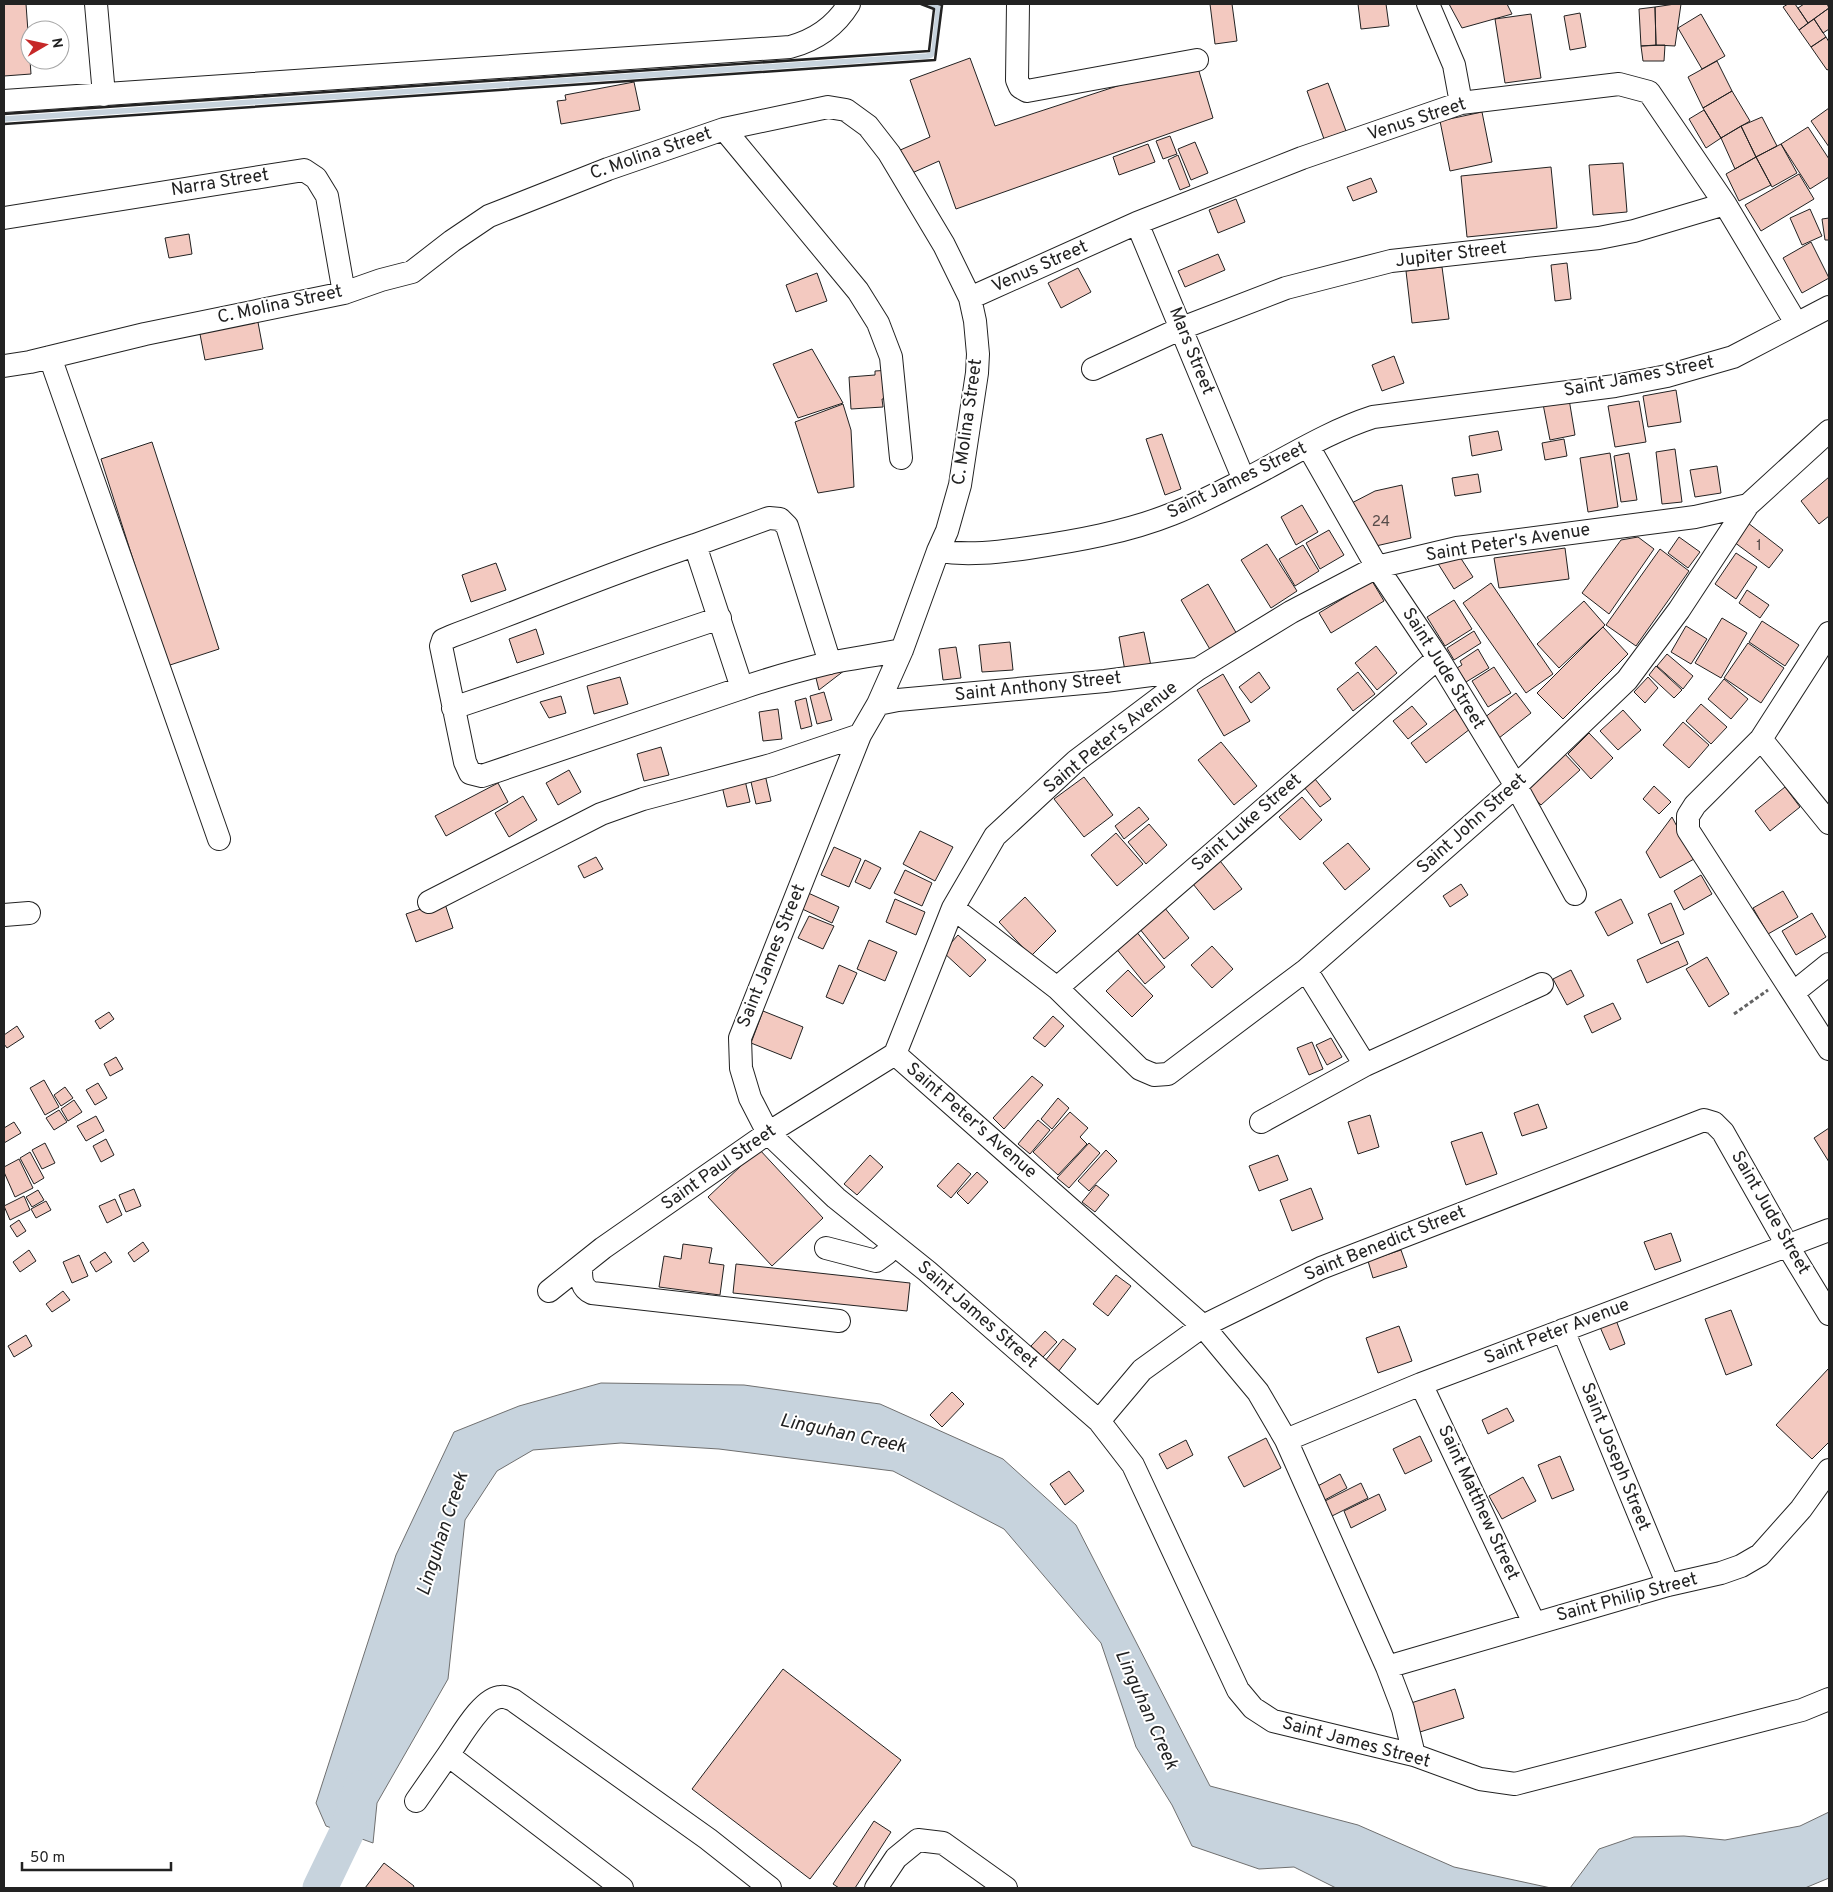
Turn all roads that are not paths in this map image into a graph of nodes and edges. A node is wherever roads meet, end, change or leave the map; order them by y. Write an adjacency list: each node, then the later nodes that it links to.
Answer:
1 (96, 4): 6 (street)
2 (849, 4): 6 (street)
3 (1018, 4): 5 (street)
4 (1428, 4): 8 (street)
5 (1197, 60)
6 (104, 95): 7 (street)
7 (4, 101)
8 (1461, 103): 10 (street, Venus Street); 12 (street, Venus Street)
9 (724, 129): 13 (street, C. Molina Street); 14 (street, C. Molina Street); 23 (street)
10 (1724, 204): 16 (street, Venus Street); 17 (street, Jupiter Street)
11 (4, 218): 13 (street, Narra Street)
12 (1137, 223): 14 (street, Venus Street); 17 (street, Mars Street)
13 (344, 293): 18 (street, C. Molina Street)
14 (970, 298): 27 (street, C. Molina Street)
15 (1829, 307): 16 (street, Saint James Street)
16 (1796, 323): 22 (street, Saint James Street)
17 (1182, 328): 20 (street, Jupiter Street); 24 (street, Mars Street)
18 (50, 357): 19 (street, C. Molina Street); 42 (street)
19 (4, 366)
20 (1093, 369)
21 (1829, 431): 25 (street, Saint Peter's Avenue)
22 (1308, 446): 24 (street, Saint James Street); 28 (street, Saint Jude Street)
23 (901, 458)
24 (1244, 480): 27 (street, Saint James Street)
25 (1748, 505): 28 (street, Saint Peter's Avenue); 40 (street, Saint John Street)
26 (695, 545): 29 (street); 33 (street); 37 (street)
27 (938, 551): 31 (street, Saint James Street)
28 (1377, 567): 32 (street, Saint Jude Street); 34 (street, Saint Peter's Avenue)
29 (720, 618): 35 (street); 37 (street)
30 (1828, 637): 39 (street)
31 (902, 650): 33 (street); 36 (street, Saint James Street)
32 (1438, 658): 40 (street, Saint Jude Street); 52 (street, Saint Luke Street)
33 (830, 663): 35 (street)
34 (1198, 669): 36 (street, Saint Anthony Street); 45 (street, Saint Peter's Avenue)
35 (742, 688): 37 (street)
36 (878, 704): 38 (street, Saint James Street)
37 (453, 708)
38 (860, 735): 44 (street); 58 (street, Saint James Street)
39 (1761, 739): 41 (street); 51 (street)
40 (1516, 786): 43 (street, Saint Jude Street); 49 (street, Saint John Street)
41 (1829, 823)
42 (219, 840)
43 (1575, 894)
44 (429, 902)
45 (953, 908): 52 (street); 54 (street, Saint Peter's Avenue)
46 (29, 913): 47 (street)
47 (4, 915)
48 (1829, 964): 51 (street)
49 (1306, 970): 52 (street, Saint John Street); 55 (street)
50 (1542, 984): 55 (street)
51 (1789, 985): 53 (street)
52 (1057, 988)
53 (1829, 1049)
54 (895, 1054): 58 (street, Saint Paul Street); 67 (street, Saint Peter's Avenue)
55 (1365, 1065): 57 (street)
56 (1704, 1120): 61 (street, Saint Jude Street); 67 (street, Saint Benedict Street)
57 (1261, 1122)
58 (768, 1133): 60 (street, Saint James Street); 63 (street, Saint Paul Street)
59 (1829, 1230): 61 (street, Saint Peter Avenue)
60 (894, 1245): 62 (street); 70 (street, Saint James Street)
61 (1787, 1246): 65 (street, Saint Jude Street); 68 (street, Saint Peter Avenue)
62 (826, 1248)
63 (581, 1268): 64 (street, Saint Paul Street); 66 (street)
64 (549, 1291)
65 (1829, 1314)
66 (839, 1321)
67 (1203, 1326): 70 (street, Saint Benedict Street); 71 (street)
68 (1563, 1330): 69 (street, Saint Peter Avenue); 73 (street, Saint Joseph Street)
69 (1421, 1384): 71 (street, Saint Peter Avenue); 74 (street, Saint Matthew Street)
70 (1099, 1421): 77 (street, Saint James Street)
71 (1286, 1440): 75 (street)
72 (1829, 1470): 73 (street, Saint Philip Street)
73 (1668, 1585): 74 (street, Saint Philip Street)
74 (1534, 1623): 75 (street, Saint Philip Street)
75 (1387, 1666): 77 (street)
76 (1829, 1699): 77 (street, Saint James Street)
77 (1414, 1755)
78 (448, 1756): 79 (street); 80 (street); 81 (street)
79 (416, 1801)
80 (622, 1888)
81 (770, 1888)
82 (876, 1888): 83 (street)
83 (1006, 1888)

